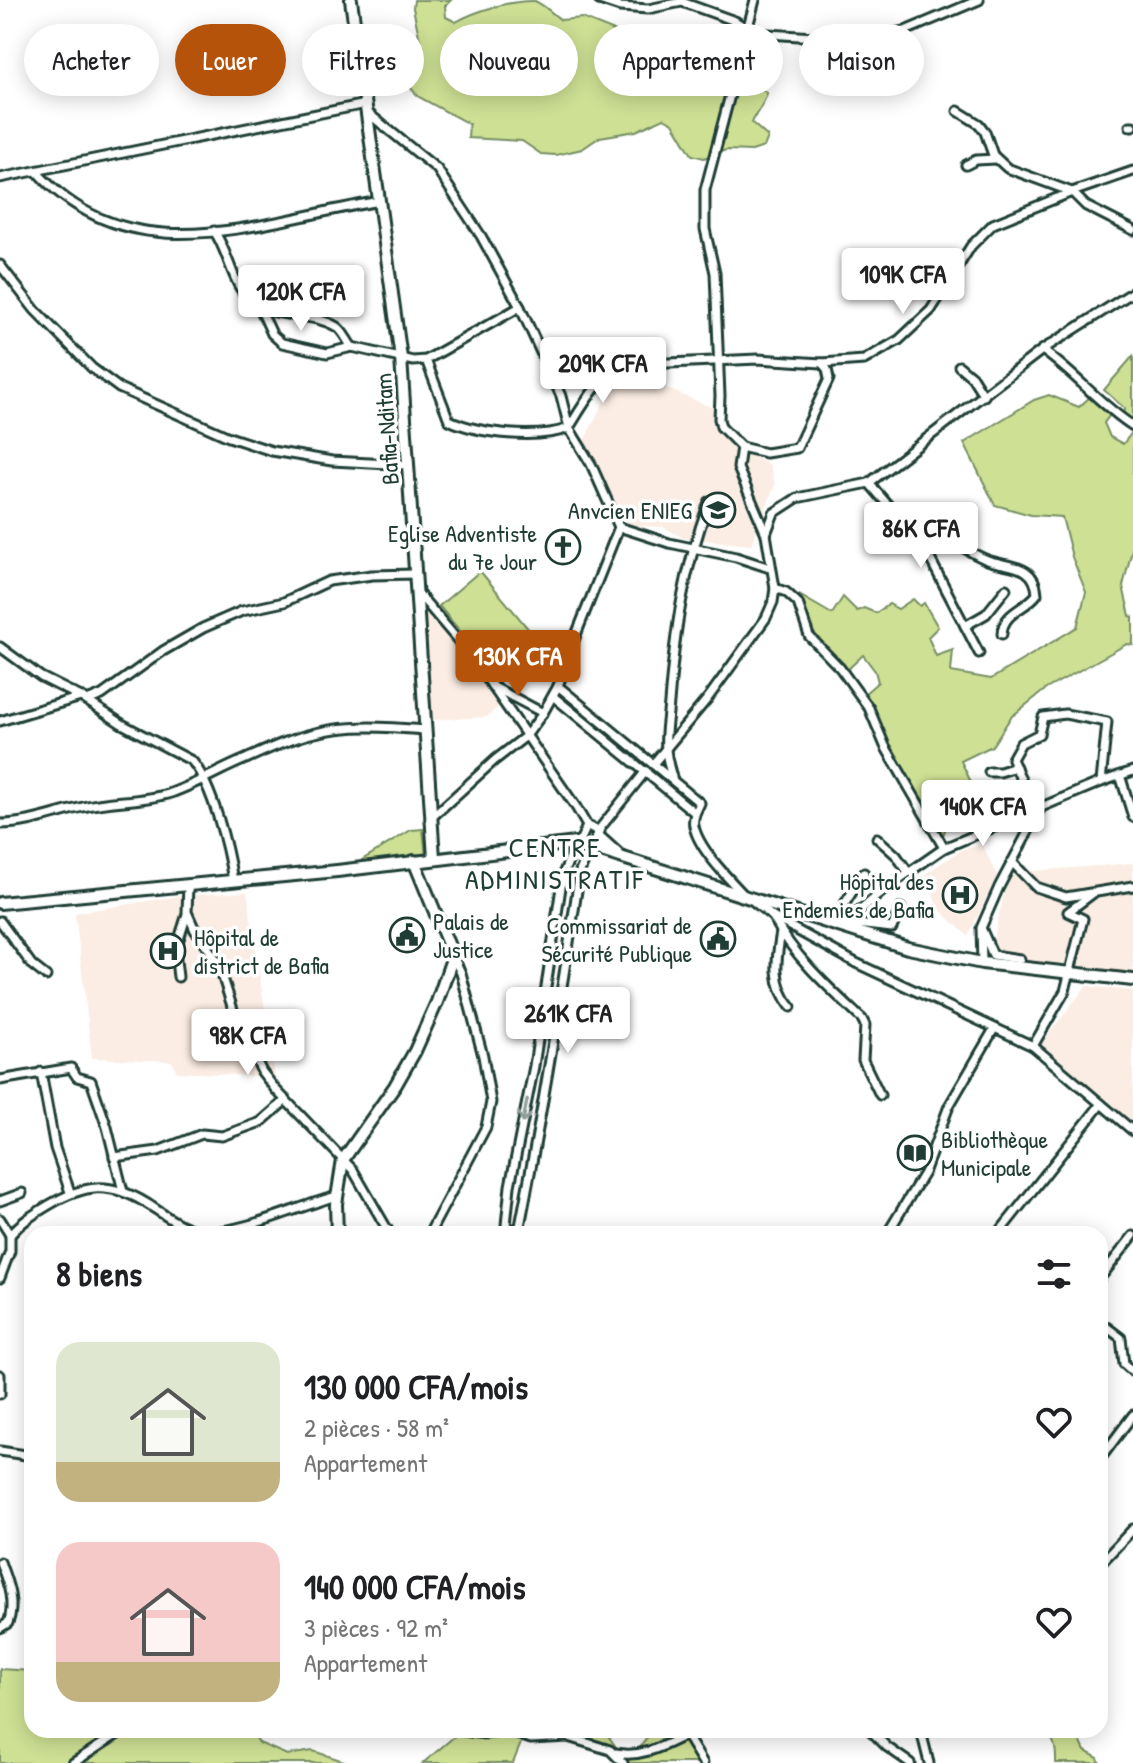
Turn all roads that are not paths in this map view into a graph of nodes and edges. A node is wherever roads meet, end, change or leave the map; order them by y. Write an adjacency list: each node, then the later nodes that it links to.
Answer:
1 (351, 0): 9 (main road, Bafia-Nditam)
2 (599, 0): 5 (street)
3 (755, 0): 6 (street)
4 (979, 0): 7 (street)
5 (739, 24)
6 (749, 24)
7 (783, 36)
8 (730, 96): 28 (street)
9 (367, 108): 14 (street); 17 (main road, Bafia-Nditam); 23 (street)
10 (958, 111): 11 (street)
11 (996, 159): 12 (street); 16 (street)
12 (966, 165)
13 (1133, 171): 16 (street)
14 (37, 172): 15 (street); 19 (street)
15 (0, 178)
16 (1072, 192): 18 (street); 29 (street)
17 (380, 201): 19 (street); 26 (main road, Bafia-Nditam)
18 (1133, 230)
19 (214, 231): 22 (street)
20 (0, 265): 35 (street)
21 (1133, 292): 25 (street)
22 (259, 306): 24 (street); 24 (street)
23 (520, 307): 27 (street); 33 (street)
24 (352, 347): 26 (street)
25 (1042, 350): 31 (street); 32 (street)
26 (401, 358): 27 (street); 35 (main road, Bafia-Nditam)
27 (426, 360): 33 (street)
28 (718, 360): 29 (street); 33 (street); 34 (street)
29 (822, 363): 34 (street)
30 (959, 366): 31 (street)
31 (984, 396): 36 (street)
32 (1133, 426)
33 (569, 428): 39 (street)
34 (741, 447): 40 (street)
35 (408, 465): 43 (main road, Bafia-Nditam)
36 (869, 483): 38 (street); 40 (street)
37 (709, 502): 41 (street)
38 (906, 526): 47 (street); 48 (street)
39 (619, 527): 41 (street); 52 (street)
40 (766, 534): 42 (street)
41 (693, 549): 42 (street); 61 (street)
42 (770, 568): 44 (street)
43 (415, 574): 46 (main road, Bafia-Nditam); 53 (street)
44 (775, 588): 61 (street); 82 (street)
45 (1006, 589): 47 (street)
46 (417, 592): 51 (street); 59 (main road, Bafia-Nditam)
47 (965, 626): 50 (street)
48 (1002, 634)
49 (0, 647): 55 (street)
50 (979, 653)
51 (490, 684): 56 (street); 60 (street)
52 (558, 686): 54 (street); 62 (street)
53 (102, 695): 55 (street); 57 (street)
54 (554, 697): 56 (street); 66 (street)
55 (84, 699): 57 (street); 58 (street)
56 (543, 713): 60 (street)
57 (106, 714): 69 (street)
58 (0, 721)
59 (424, 730): 69 (street); 75 (main road, Bafia-Nditam)
60 (526, 736): 75 (street); 77 (street)
61 (664, 751): 62 (street); 68 (street)
62 (655, 766): 66 (street); 68 (street)
63 (1016, 767): 65 (street); 70 (street); 72 (street)
64 (1133, 771): 67 (street)
65 (989, 772)
66 (649, 773): 73 (street); 80 (street)
67 (1120, 775): 70 (street); 74 (street)
68 (672, 779): 73 (street)
69 (204, 780): 76 (street); 89 (street)
70 (1101, 782): 72 (street)
71 (982, 796): 78 (street)
72 (1038, 810): 78 (street); 86 (street)
73 (694, 812): 92 (street)
74 (1133, 816)
75 (430, 819): 84 (main road, Bafia-Nditam)
76 (0, 824)
77 (587, 826): 80 (street); 81 (street)
78 (996, 826): 82 (street)
79 (877, 838): 87 (street)
80 (596, 839): 81 (main road); 83 (main road); 132 (street, one-way to 80)
81 (576, 843): 84 (main road); 131 (street, one-way to 131)
82 (944, 848): 87 (street)
83 (618, 855): 92 (main road)
84 (434, 858): 85 (main road)
85 (414, 861): 89 (main road); 102 (main road)
86 (1012, 862): 93 (street); 100 (street)
87 (908, 872): 99 (street)
88 (864, 873): 99 (street)
89 (233, 881): 90 (main road)
90 (188, 886): 94 (main road); 96 (street)
91 (1133, 886): 93 (street)
92 (743, 894): 97 (street); 99 (main road)
93 (1092, 894): 105 (street)
94 (0, 903)
95 (901, 908): 99 (street)
96 (187, 912): 107 (street); 115 (street)
97 (773, 917): 101 (street); 110 (street)
98 (0, 921): 106 (street)
99 (843, 925): 104 (main road)
100 (981, 928): 103 (street); 104 (street)
101 (781, 932): 109 (street); 114 (street)
102 (453, 956): 119 (main road); 130 (street)
103 (1020, 959)
104 (982, 963): 105 (main road)
105 (1071, 972): 108 (main road); 111 (street)
106 (46, 976)
107 (178, 977)
108 (1133, 980)
109 (791, 1007)
110 (994, 1029): 111 (street); 133 (street)
111 (1033, 1046): 116 (street)
112 (41, 1072): 113 (street); 118 (street); 121 (street)
113 (0, 1080)
114 (880, 1095)
115 (286, 1100): 118 (street); 119 (street)
116 (1101, 1104): 117 (street); 134 (street)
117 (1133, 1131)
118 (114, 1157): 120 (street)
119 (343, 1160): 123 (main road); 129 (street)
120 (123, 1191): 121 (street); 126 (street)
121 (70, 1192): 135 (street)
122 (22, 1193): 124 (street)
123 (337, 1196): 127 (street); 128 (main road)
124 (0, 1201)
125 (0, 1219): 135 (street)
126 (184, 1226)
127 (237, 1226)
128 (336, 1226)
129 (385, 1226)
130 (433, 1226)
131 (507, 1226)
132 (520, 1226)
133 (892, 1226)
134 (1004, 1226)
135 (10, 1235): 138 (street)
136 (1133, 1236): 137 (street)
137 (1108, 1268)
138 (0, 1278)
139 (1108, 1328): 140 (street)
140 (1133, 1372)
141 (0, 1375): 142 (street)
142 (0, 1394)
143 (1133, 1415): 144 (street)
144 (1108, 1448)
145 (0, 1451): 146 (street)
146 (24, 1455)
147 (1133, 1529): 148 (street)
148 (1108, 1556)
149 (0, 1562): 150 (street)
150 (0, 1628)
151 (112, 1738): 160 (street)
152 (528, 1738): 153 (street)
153 (550, 1738)
154 (571, 1738): 159 (street)
155 (674, 1738): 159 (street)
156 (688, 1738): 162 (street)
157 (878, 1738): 163 (street)
158 (923, 1738): 164 (street)
159 (614, 1752): 161 (street)
160 (73, 1763)
161 (623, 1763)
162 (703, 1763)
163 (910, 1763)
164 (929, 1763)

